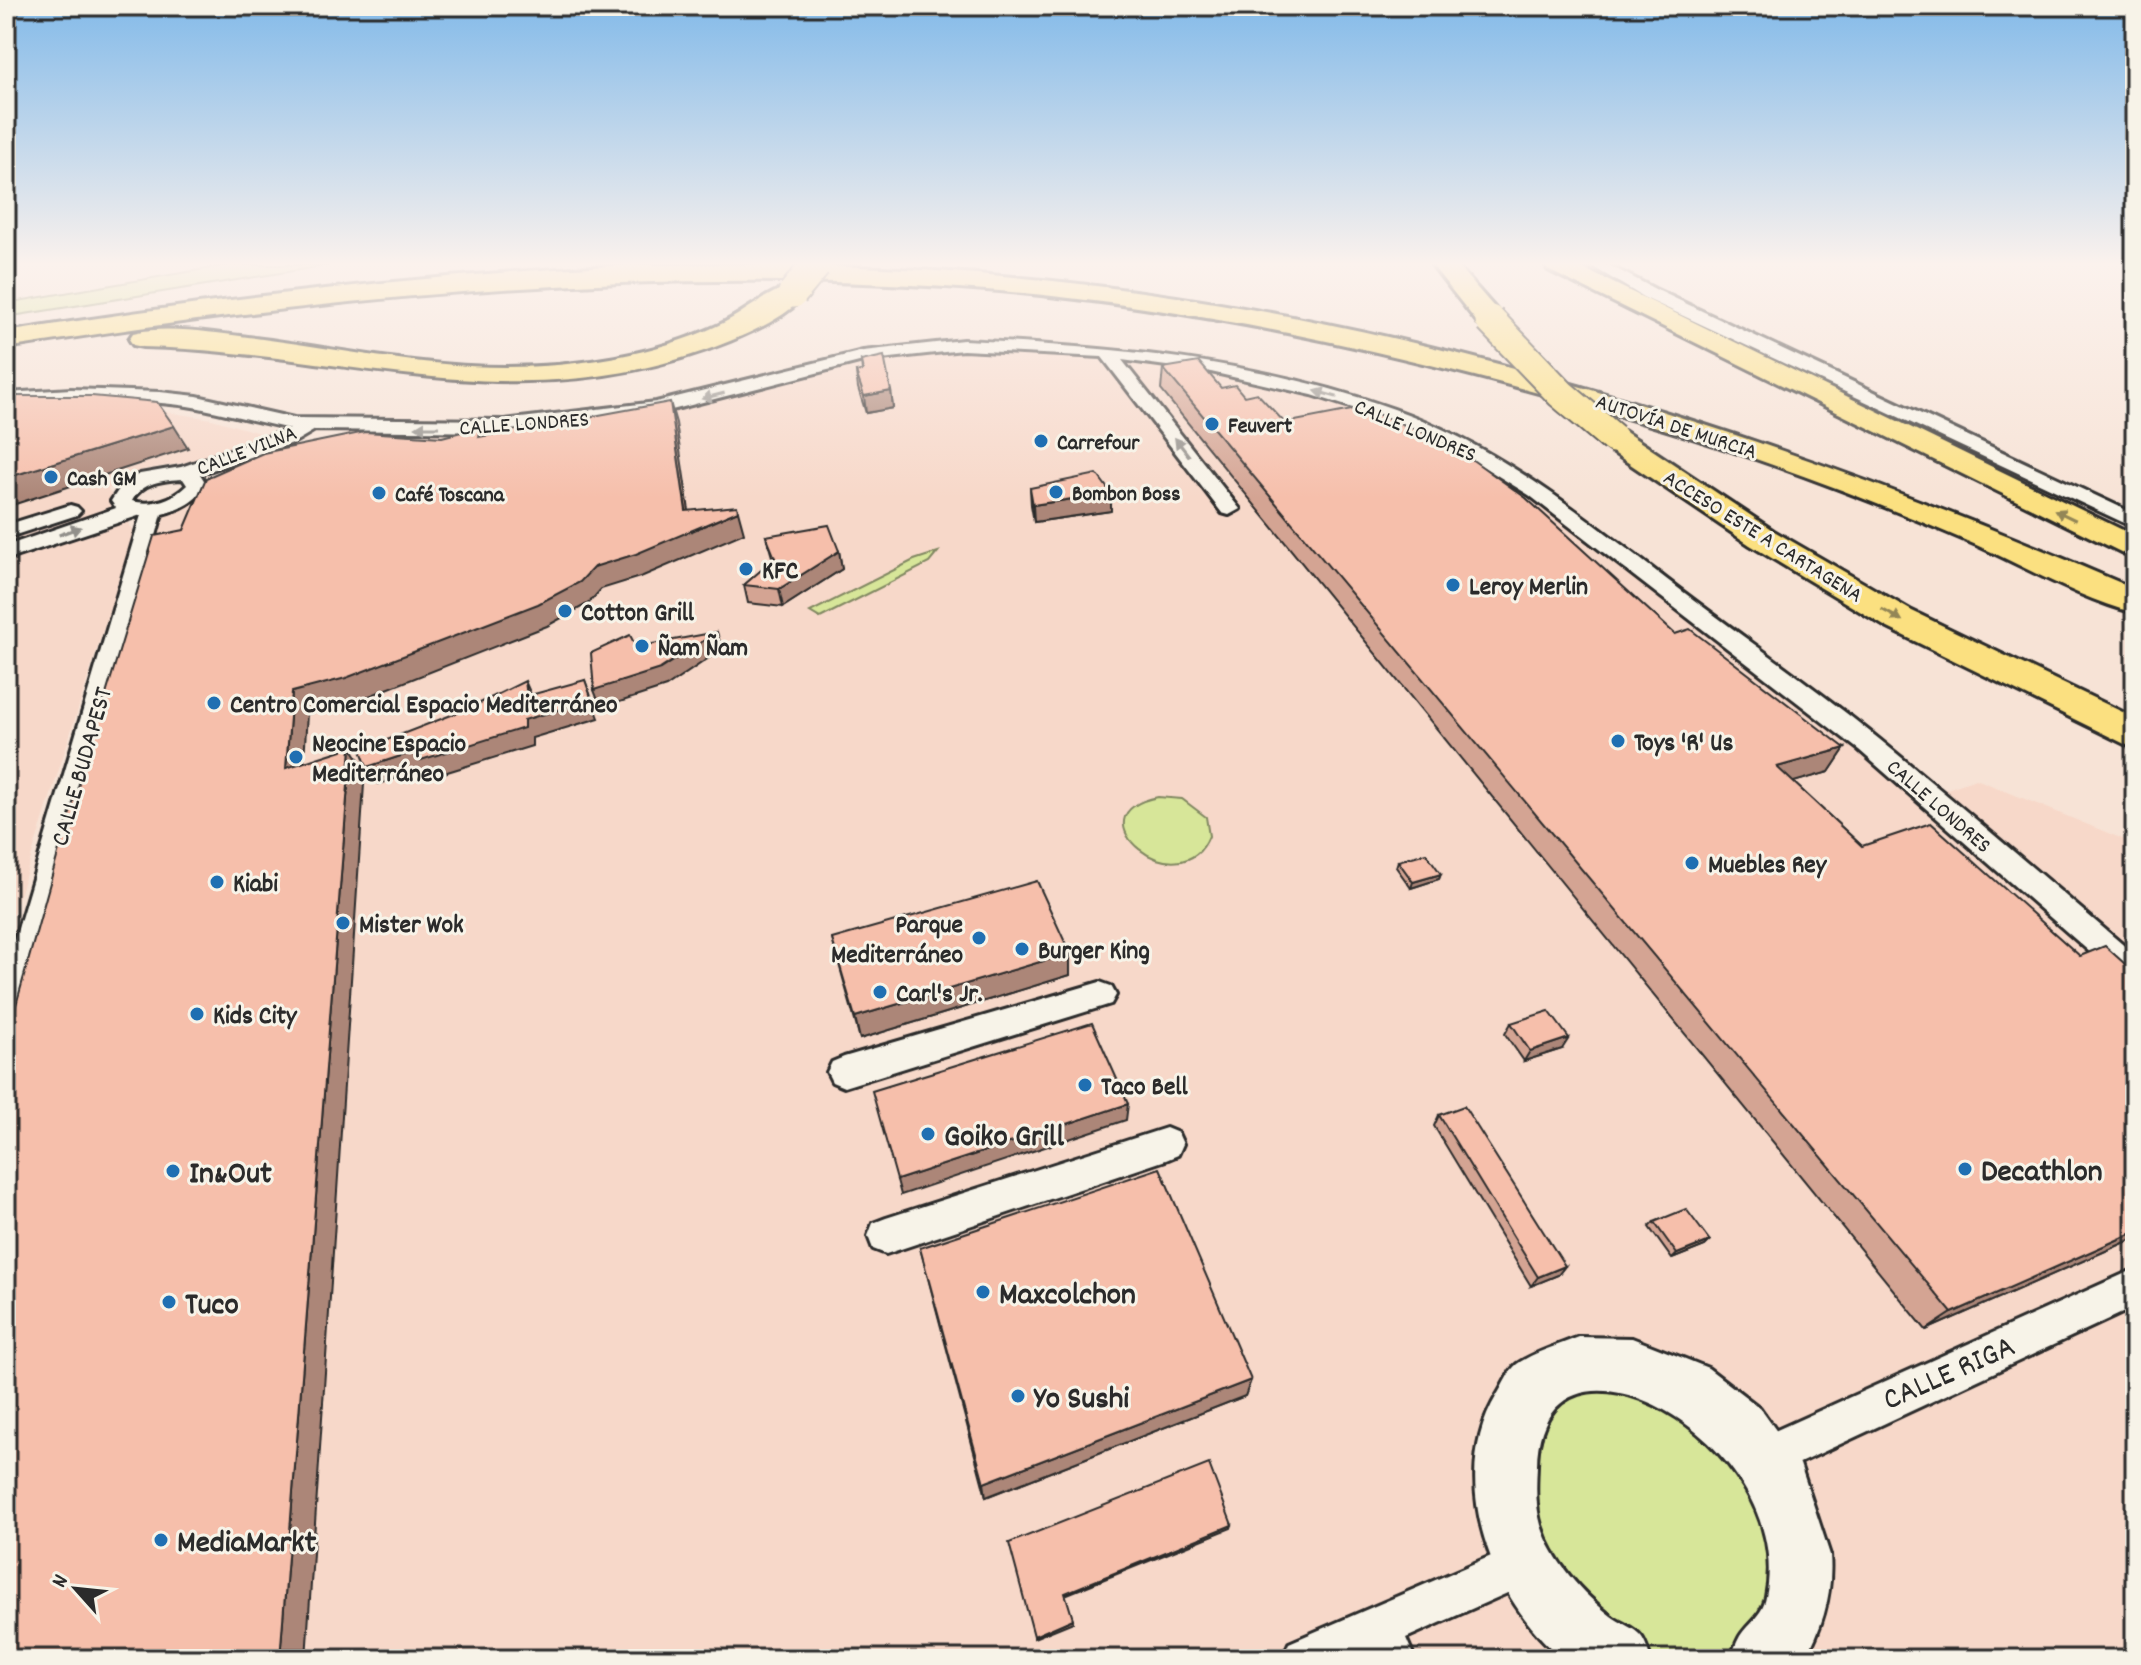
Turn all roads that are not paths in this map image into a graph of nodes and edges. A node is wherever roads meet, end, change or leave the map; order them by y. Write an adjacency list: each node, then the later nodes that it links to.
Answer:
1 (72, 343): 9 (highway, bridge)
2 (220, 343): 3 (highway, bridge)
3 (699, 343)
4 (1372, 343): 22 (highway, AUTOVÍA DE MURCIA)
5 (1440, 343): 21 (highway, AUTOVÍA DE MURCIA)
6 (1511, 343): 23 (highway, ACCESO ESTE A CARTAGENA, one-way to 23, bridge)
7 (1715, 343): 19 (highway, one-way to 7)
8 (1754, 343): 17 (street)
9 (6, 348)
10 (1107, 352): 13 (street, CALLE LONDRES, one-way to 13); 16 (street, one-way to 10); 24 (street, CALLE LONDRES, one-way to 10)
11 (6, 399): 12 (street, CALLE LONDRES)
12 (310, 425): 13 (street, CALLE LONDRES); 14 (street, CALLE VILNA)
13 (349, 426): 14 (street, CALLE VILNA)
14 (188, 482): 15 (street); 15 (street)
15 (137, 504): 18 (street); 20 (street, one-way to 15); 26 (street, CALLE BUDAPEST)
16 (1229, 509)
17 (2135, 522)
18 (6, 532)
19 (2135, 549)
20 (6, 553)
21 (2135, 579)
22 (2135, 602)
23 (2135, 735)
24 (2135, 973)
25 (1100, 995): 27 (street)
26 (6, 1023)
27 (844, 1072)
28 (1166, 1144): 29 (street)
29 (886, 1236)
30 (2135, 1288): 31 (street, CALLE RIGA)
31 (1763, 1458): 32 (street); 34 (street)
32 (1526, 1563): 33 (street); 36 (street)
33 (1385, 1643): 35 (street)
34 (1777, 1651)
35 (1305, 1659)
36 (1618, 1659)

